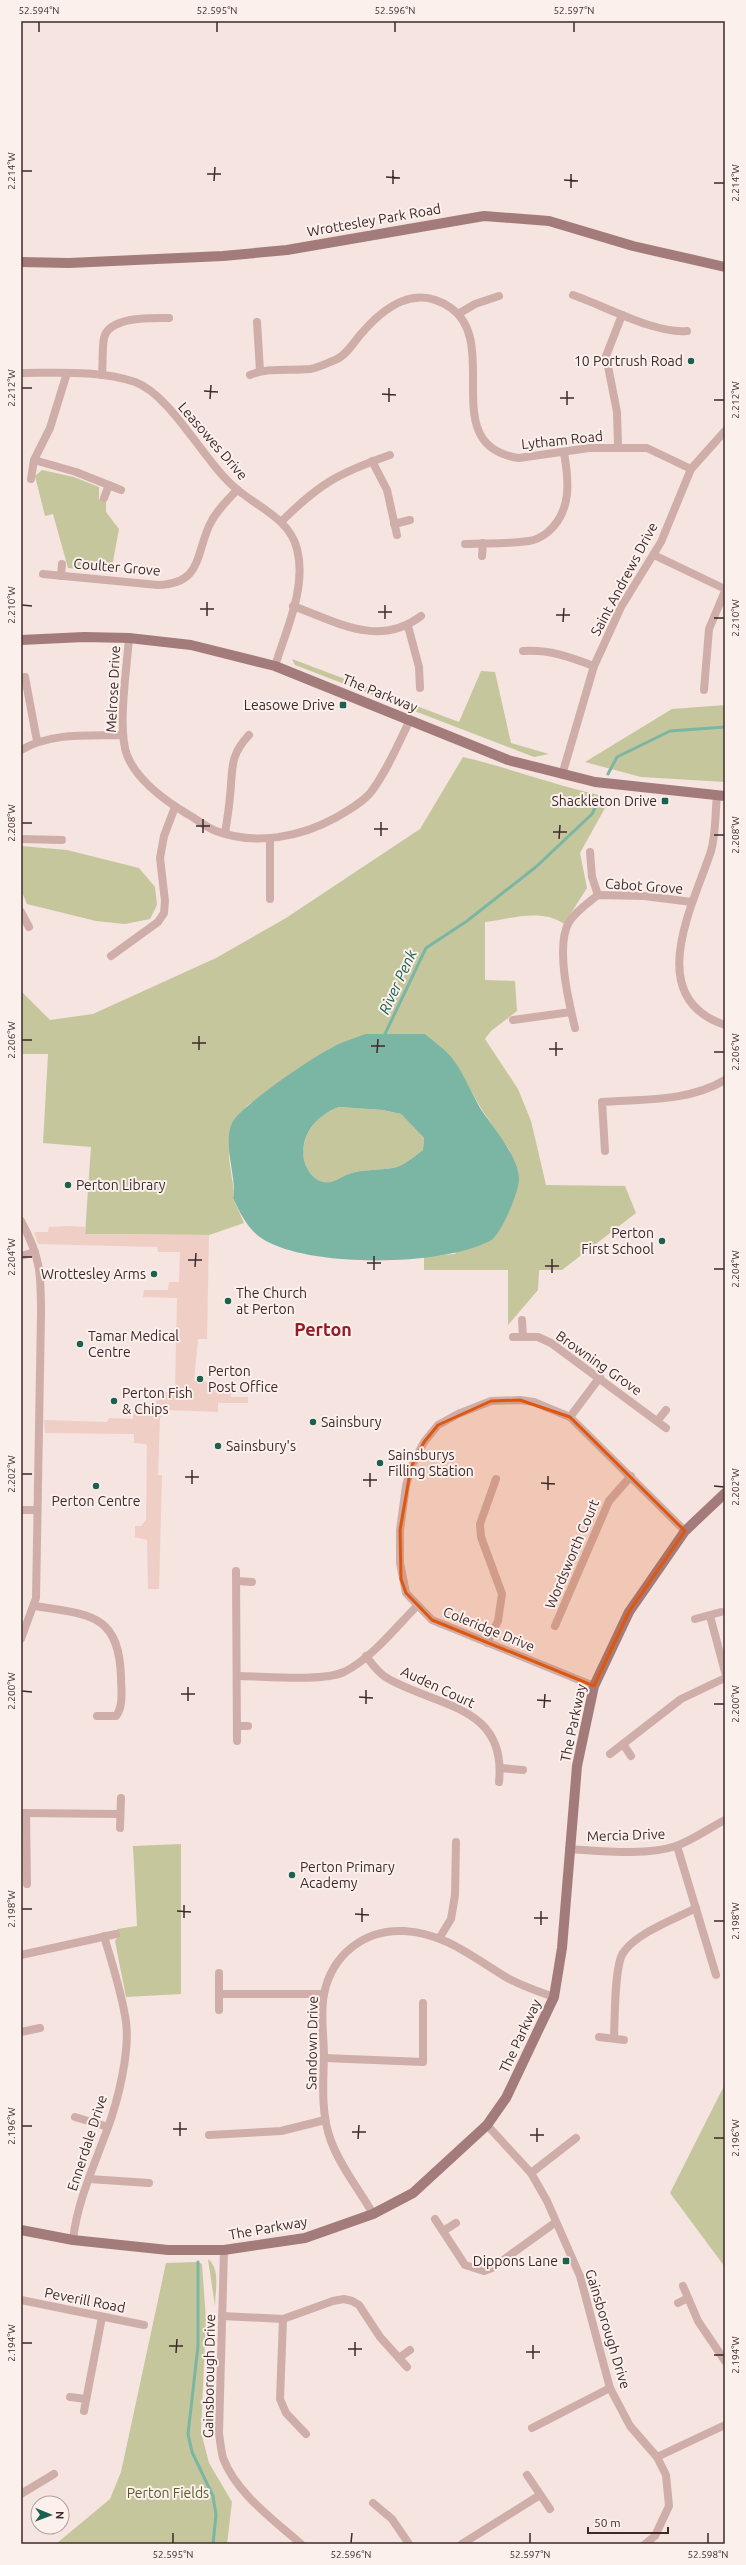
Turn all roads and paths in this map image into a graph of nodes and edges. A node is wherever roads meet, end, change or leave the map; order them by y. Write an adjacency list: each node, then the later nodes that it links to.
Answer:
1 (21, 262): 2 (street, Wrottesley Park Road)
2 (725, 268)
3 (573, 295): 6 (street)
4 (499, 296): 5 (street)
5 (458, 314): 10 (street); 17 (street, Lytham Road)
6 (622, 315): 9 (street); 16 (street)
7 (169, 318): 13 (street)
8 (258, 322): 10 (street)
9 (687, 331)
10 (260, 371): 14 (street)
11 (21, 373): 12 (street, Leasowes Drive)
12 (67, 373): 13 (street, Leasowes Drive); 19 (street)
13 (102, 375): 25 (street, Leasowes Drive)
14 (250, 375)
15 (725, 431): 21 (street, Saint Andrews Drive)
16 (618, 448): 17 (street, Lytham Road); 21 (street, Lytham Road)
17 (564, 453): 31 (street)
18 (390, 455): 20 (street)
19 (34, 460): 22 (street); 23 (street)
20 (372, 461): 28 (street); 29 (street)
21 (691, 469): 33 (street, Saint Andrews Drive)
22 (31, 479)
23 (109, 485): 24 (street); 26 (street)
24 (121, 490)
25 (237, 490): 28 (street, Leasowes Drive); 37 (street, Coulter Grove)
26 (104, 498)
27 (410, 520): 29 (street)
28 (282, 521): 39 (street, Leasowes Drive)
29 (394, 524): 30 (street)
30 (397, 535)
31 (483, 543): 32 (street); 34 (street)
32 (465, 544)
33 (654, 555): 38 (street); 46 (street, Saint Andrews Drive)
34 (482, 556)
35 (62, 564): 37 (street, Coulter Grove)
36 (43, 574): 37 (street, Coulter Grove)
37 (61, 576)
38 (725, 590): 49 (street)
39 (293, 606): 41 (street); 45 (street, Leasowes Drive)
40 (421, 616): 41 (street)
41 (408, 626): 48 (street)
42 (129, 638): 43 (street, The Parkway); 45 (street, The Parkway); 52 (street, Melrose Drive)
43 (21, 640)
44 (523, 651): 46 (street)
45 (275, 666): 50 (street, The Parkway)
46 (594, 666): 55 (street, Saint Andrews Drive)
47 (25, 677): 53 (street)
48 (420, 688)
49 (704, 690)
50 (410, 720): 55 (street, The Parkway); 59 (street, Melrose Drive)
51 (249, 735): 58 (street)
52 (123, 736): 53 (street); 57 (street, Melrose Drive)
53 (37, 741): 54 (street)
54 (21, 750)
55 (562, 775): 56 (street, The Parkway)
56 (721, 796): 65 (street)
57 (175, 807): 58 (street, Melrose Drive); 68 (street)
58 (225, 833): 59 (street, Melrose Drive)
59 (270, 838): 64 (street)
60 (21, 839): 61 (street)
61 (62, 840)
62 (590, 852): 63 (street)
63 (598, 895): 65 (street, Cabot Grove); 69 (street, Cabot Grove)
64 (270, 899)
65 (692, 902): 71 (street)
66 (21, 912): 67 (street)
67 (29, 927)
68 (111, 956)
69 (571, 1012): 70 (street); 72 (street, Cabot Grove)
70 (513, 1020)
71 (725, 1025)
72 (575, 1028)
73 (725, 1080): 74 (street)
74 (604, 1151)
75 (21, 1222): 76 (street)
76 (35, 1252): 77 (street); 90 (street)
77 (21, 1256)
78 (522, 1320): 80 (street)
79 (513, 1337): 80 (street, Browning Grove)
80 (523, 1337): 81 (street, Browning Grove)
81 (600, 1377): 83 (street); 84 (street, Browning Grove)
82 (666, 1410): 84 (street)
83 (570, 1417): 86 (street, Coleridge Drive); 96 (street, Coleridge Drive)
84 (658, 1420): 85 (street, Browning Grove)
85 (666, 1428)
86 (631, 1476): 91 (street, Coleridge Drive); 100 (street, Wordsworth Court)
87 (496, 1479): 102 (street)
88 (725, 1493): 91 (street, The Parkway)
89 (21, 1510): 90 (street)
90 (37, 1510): 95 (street)
91 (685, 1531): 107 (street, The Parkway)
92 (236, 1571): 93 (street)
93 (237, 1581): 94 (street); 105 (street)
94 (252, 1582)
95 (35, 1606): 101 (street); 108 (street)
96 (417, 1606): 102 (street, Coleridge Drive); 103 (street)
97 (721, 1612): 98 (street)
98 (710, 1616): 99 (street); 104 (street)
99 (695, 1619)
100 (555, 1626)
101 (21, 1639)
102 (487, 1643): 107 (street, Coleridge Drive)
103 (366, 1656): 105 (street); 115 (street, Auden Court)
104 (725, 1672)
105 (237, 1676): 109 (street)
106 (725, 1678): 112 (street)
107 (594, 1686): 125 (street, The Parkway)
108 (97, 1716)
109 (238, 1726): 110 (street); 111 (street)
110 (248, 1726)
111 (237, 1741)
112 (623, 1744): 113 (street); 114 (street)
113 (610, 1754)
114 (631, 1756)
115 (500, 1768): 116 (street); 117 (street, Auden Court)
116 (523, 1770)
117 (499, 1782)
118 (121, 1798): 120 (street)
119 (23, 1813): 120 (street); 126 (street)
120 (120, 1814): 122 (street)
121 (725, 1820): 124 (street, Mercia Drive)
122 (120, 1828)
123 (456, 1842): 131 (street)
124 (677, 1846): 125 (street, Mercia Drive); 128 (street)
125 (570, 1849): 137 (street, The Parkway)
126 (24, 1871): 127 (street)
127 (26, 1884)
128 (696, 1908): 134 (street); 143 (street)
129 (116, 1934): 130 (street)
130 (104, 1936): 132 (street); 149 (street, Ennerdale Drive)
131 (440, 1938): 136 (street, Sandown Drive); 137 (street, Sandown Drive)
132 (21, 1955)
133 (219, 1973): 135 (street)
134 (716, 1975)
135 (219, 1994): 136 (street); 139 (street)
136 (324, 1994): 145 (street, Sandown Drive)
137 (554, 1997): 148 (street, The Parkway)
138 (423, 2003): 145 (street)
139 (219, 2010)
140 (40, 2028): 141 (street)
141 (21, 2032)
142 (599, 2037): 143 (street)
143 (614, 2038): 144 (street)
144 (624, 2040)
145 (324, 2058): 147 (street, Sandown Drive)
146 (75, 2117): 149 (street)
147 (324, 2120): 150 (street); 155 (street, Sandown Drive)
148 (487, 2125): 152 (street, Gainsborough Drive); 155 (street, The Parkway)
149 (108, 2127): 153 (street, Ennerdale Drive)
150 (209, 2135)
151 (576, 2138): 152 (street)
152 (531, 2173): 157 (street, Gainsborough Drive)
153 (89, 2179): 154 (street); 161 (street, Ennerdale Drive)
154 (149, 2184)
155 (373, 2214): 162 (street, The Parkway)
156 (435, 2219): 160 (street)
157 (556, 2222): 160 (street); 175 (street, Gainsborough Drive)
158 (456, 2223): 160 (street)
159 (21, 2230): 161 (street, The Parkway)
160 (443, 2231)
161 (73, 2240): 162 (street, The Parkway)
162 (224, 2250): 167 (street, Gainsborough Drive)
163 (683, 2286): 164 (street)
164 (688, 2298): 166 (street); 173 (street)
165 (21, 2300): 168 (street, Peverill Road)
166 (678, 2303)
167 (222, 2316): 169 (street); 189 (street, Gainsborough Drive)
168 (102, 2317): 170 (street, Peverill Road); 177 (street)
169 (282, 2319): 172 (street); 181 (street)
170 (144, 2325)
171 (410, 2350): 172 (street)
172 (399, 2358): 174 (street)
173 (725, 2361)
174 (406, 2367)
175 (610, 2388): 180 (street); 182 (street, Gainsborough Drive)
176 (70, 2397): 177 (street)
177 (86, 2399): 178 (street)
178 (84, 2410)
179 (725, 2424): 182 (street)
180 (532, 2428)
181 (306, 2434)
182 (657, 2457): 192 (street, Gainsborough Drive)
183 (54, 2474): 185 (street)
184 (527, 2475): 186 (street)
185 (21, 2494)
186 (540, 2495): 188 (street); 191 (street)
187 (373, 2503): 190 (street)
188 (550, 2509)
189 (301, 2544)
190 (409, 2544)
191 (462, 2544)
192 (645, 2544)

